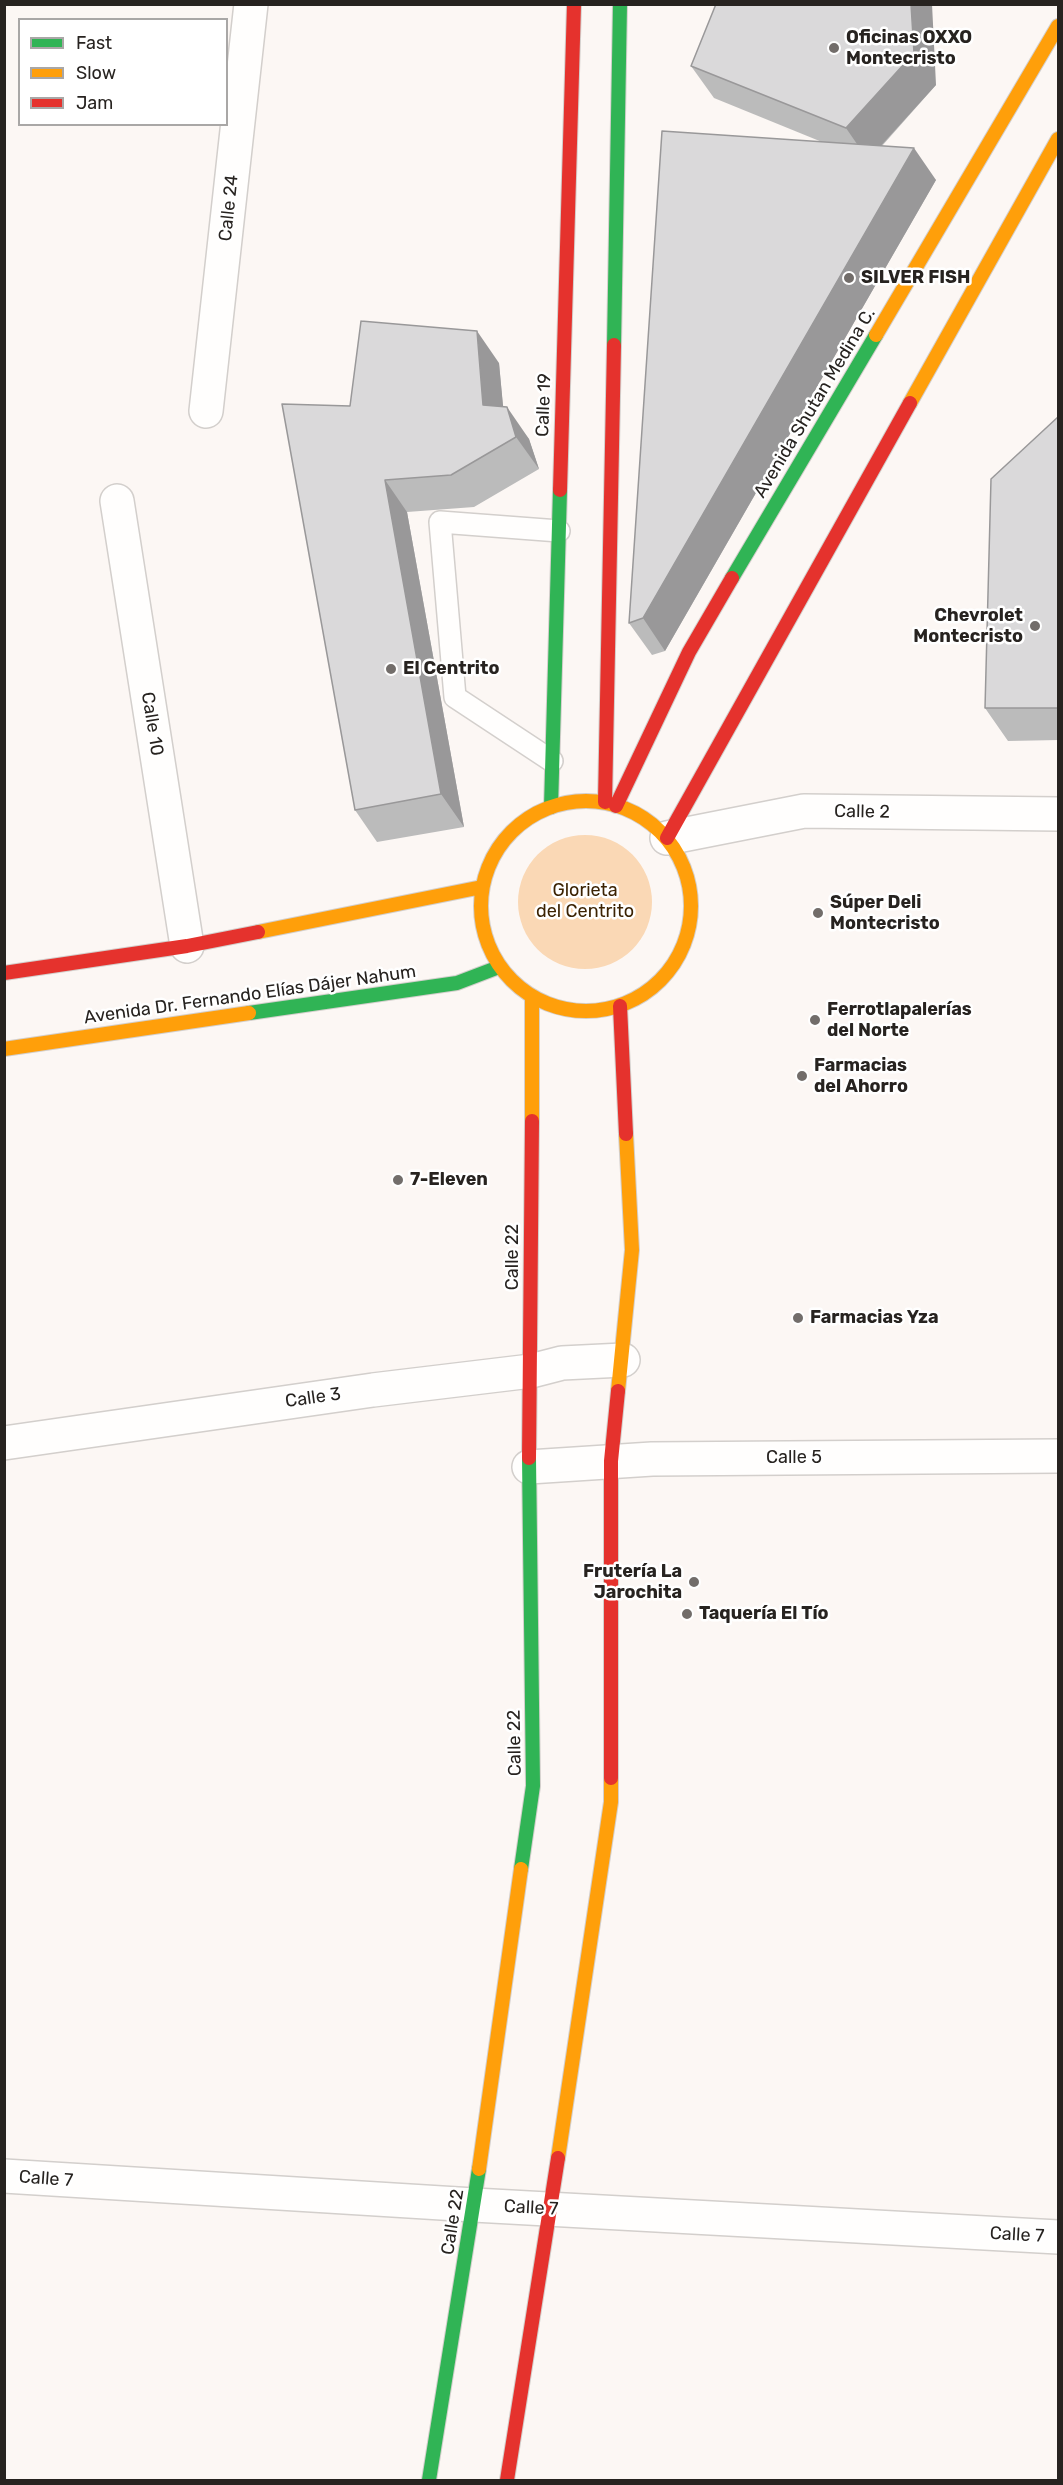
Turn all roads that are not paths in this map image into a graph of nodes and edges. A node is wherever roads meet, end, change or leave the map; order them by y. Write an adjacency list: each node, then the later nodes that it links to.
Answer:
1 (251, 4): 6 (street, Calle 24)
2 (574, 4): 8 (main road, Calle 19)
3 (620, 4): 10 (main road)
4 (1059, 26): 10 (main road, Avenida Shutan Medina C.)
5 (1059, 139): 13 (main road)
6 (206, 411)
7 (117, 501): 15 (street, Calle 10)
8 (559, 531): 9 (main road, Calle 19); 9 (lane)
9 (552, 761): 11 (main road, Calle 19)
10 (610, 804): 11 (main road); 13 (main road)
11 (551, 807): 14 (main road)
12 (1059, 814): 13 (street, Calle 2)
13 (667, 837): 19 (main road)
14 (482, 887): 15 (main road); 16 (main road)
15 (187, 946): 17 (main road)
16 (498, 967): 18 (main road); 20 (main road, Avenida Dr. Fernando Elías Dájer Nahum)
17 (4, 973)
18 (532, 998): 19 (main road); 22 (main road, Calle 22)
19 (620, 1006): 21 (main road)
20 (4, 1048)
21 (623, 1360): 22 (street, Calle 3); 25 (main road)
22 (531, 1371): 23 (street, Calle 3); 26 (main road, Calle 22)
23 (4, 1443)
24 (1059, 1456): 25 (street, Calle 5)
25 (611, 1461): 26 (street, Calle 5); 29 (main road)
26 (529, 1467): 28 (main road, Calle 22)
27 (4, 2176): 28 (street, Calle 7)
28 (474, 2205): 29 (street, Calle 7); 31 (main road, Calle 22)
29 (551, 2209): 30 (street, Calle 7); 32 (main road)
30 (1059, 2237)
31 (429, 2481)
32 (507, 2481)

